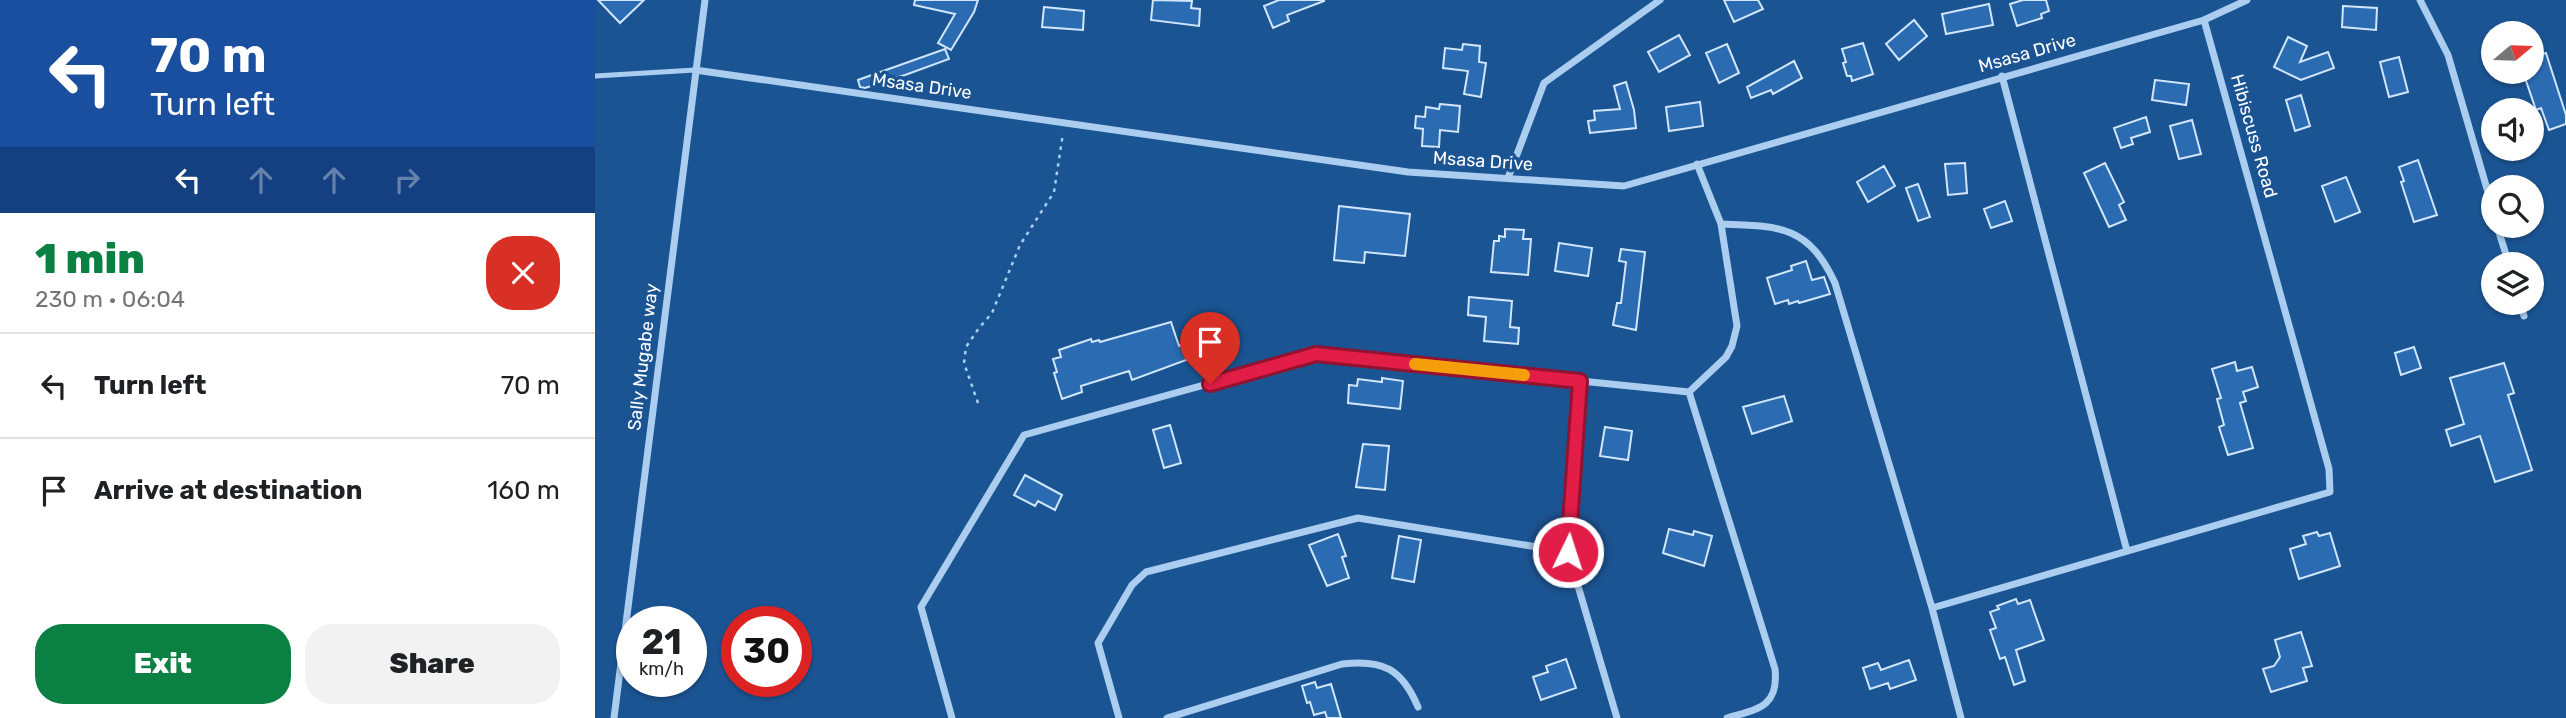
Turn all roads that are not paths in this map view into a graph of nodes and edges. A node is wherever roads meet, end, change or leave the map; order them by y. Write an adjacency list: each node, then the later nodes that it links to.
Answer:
1 (705, 0): 6 (street, Sally Mugabe way)
2 (1660, 0): 11 (street)
3 (2247, 0): 5 (street, Msasa Drive)
4 (2420, 0): 10 (street)
5 (2204, 20): 8 (street, Msasa Drive); 15 (street, Hibiscuss Road)
6 (695, 70): 7 (lane); 11 (street, Msasa Drive); 19 (street, Sally Mugabe way)
7 (595, 76)
8 (2002, 76): 9 (street, Msasa Drive); 15 (street)
9 (1697, 164): 11 (street, Msasa Drive); 12 (street)
10 (2483, 175)
11 (1508, 178)
12 (1721, 224): 14 (street); 17 (street)
13 (1580, 381): 14 (street); 16 (street); 20 (street)
14 (1689, 392): 24 (street)
15 (2127, 551): 17 (street)
16 (1568, 552): 21 (street); 23 (street)
17 (1932, 608): 25 (street)
18 (1418, 706): 22 (street)
19 (614, 718)
20 (953, 718)
21 (1119, 718)
22 (1167, 718)
23 (1617, 718)
24 (1727, 718)
25 (1961, 718)

